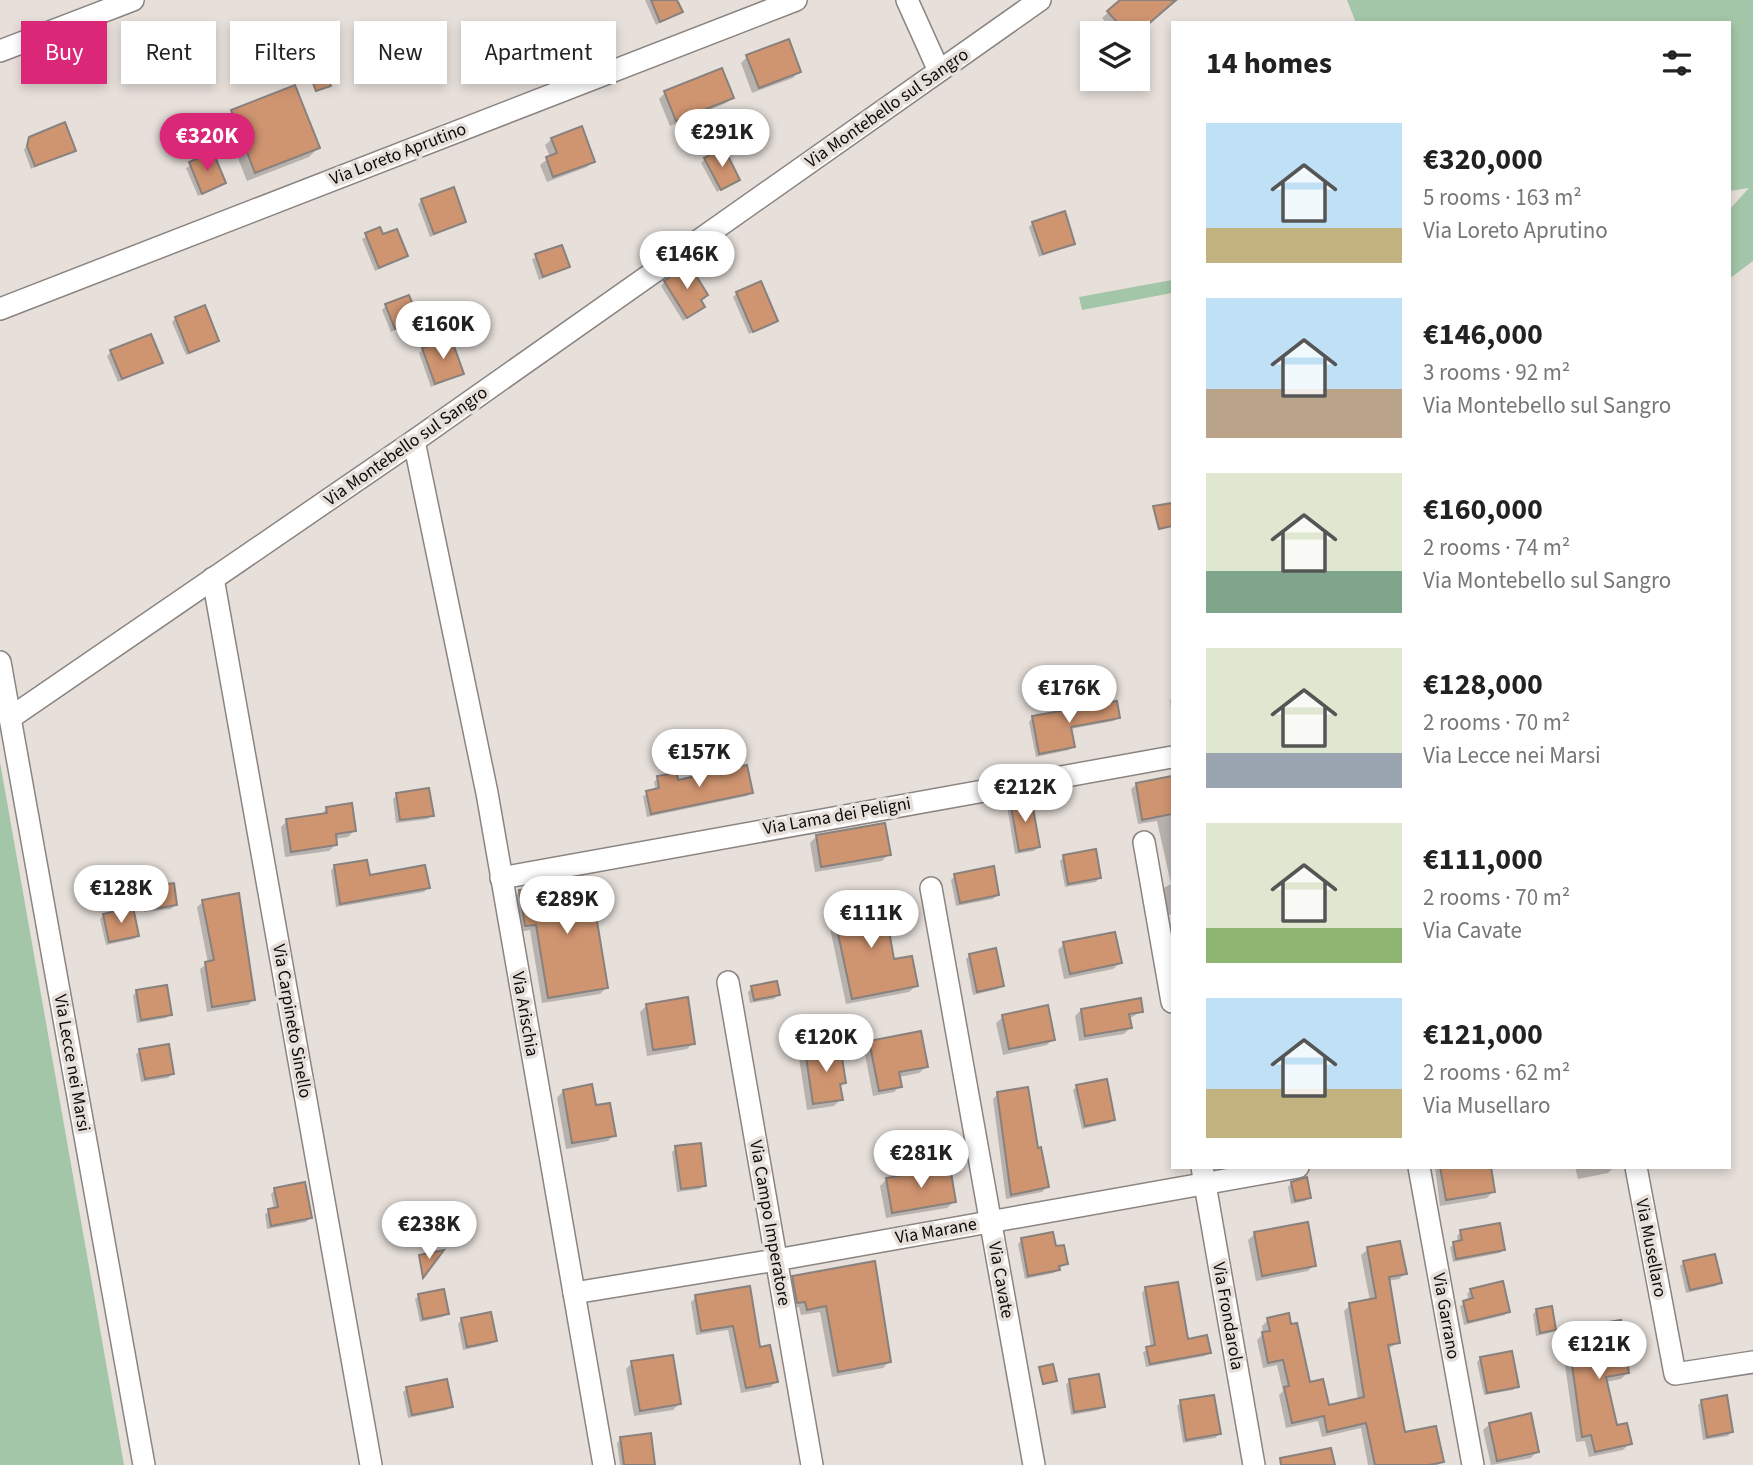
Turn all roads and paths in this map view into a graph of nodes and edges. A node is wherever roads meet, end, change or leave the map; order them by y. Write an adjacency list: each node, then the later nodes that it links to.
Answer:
1 (133, 0): 5 (street)
2 (796, 0): 7 (street, Via Loreto Aprutino)
3 (907, 0): 6 (street)
4 (1040, 0): 6 (street, Via Montebello sul Sangro)
5 (0, 51)
6 (939, 71): 8 (street, Via Montebello sul Sangro)
7 (0, 309)
8 (414, 441): 9 (street, Via Montebello sul Sangro); 14 (street, Via Arischia)
9 (213, 578): 11 (street, Via Montebello sul Sangro); 27 (street, Via Carpineto Sinello)
10 (0, 662): 11 (street, Via Lecce nei Marsi)
11 (10, 718): 26 (street, Via Lecce nei Marsi)
12 (1171, 757): 14 (street, Via Lama dei Peligni)
13 (1144, 842): 17 (street)
14 (501, 878): 24 (street, Via Arischia)
15 (931, 888): 22 (street, Via Cavate)
16 (728, 982): 23 (street, Via Campo Imperatore)
17 (1171, 996)
18 (1277, 1169): 21 (street, Via Marane)
19 (1419, 1169): 32 (street, Via Garrano)
20 (1636, 1169): 25 (street, Via Musellaro)
21 (1204, 1176): 22 (street, Via Marane); 31 (street, Via Frondarola)
22 (991, 1221): 23 (street, Via Marane); 30 (street, Via Cavate)
23 (776, 1260): 24 (street, Via Marane); 29 (street, Via Campo Imperatore)
24 (574, 1293): 28 (street, Via Arischia)
25 (1753, 1362)
26 (144, 1465)
27 (371, 1465)
28 (604, 1465)
29 (812, 1465)
30 (1034, 1465)
31 (1254, 1465)
32 (1473, 1465)

